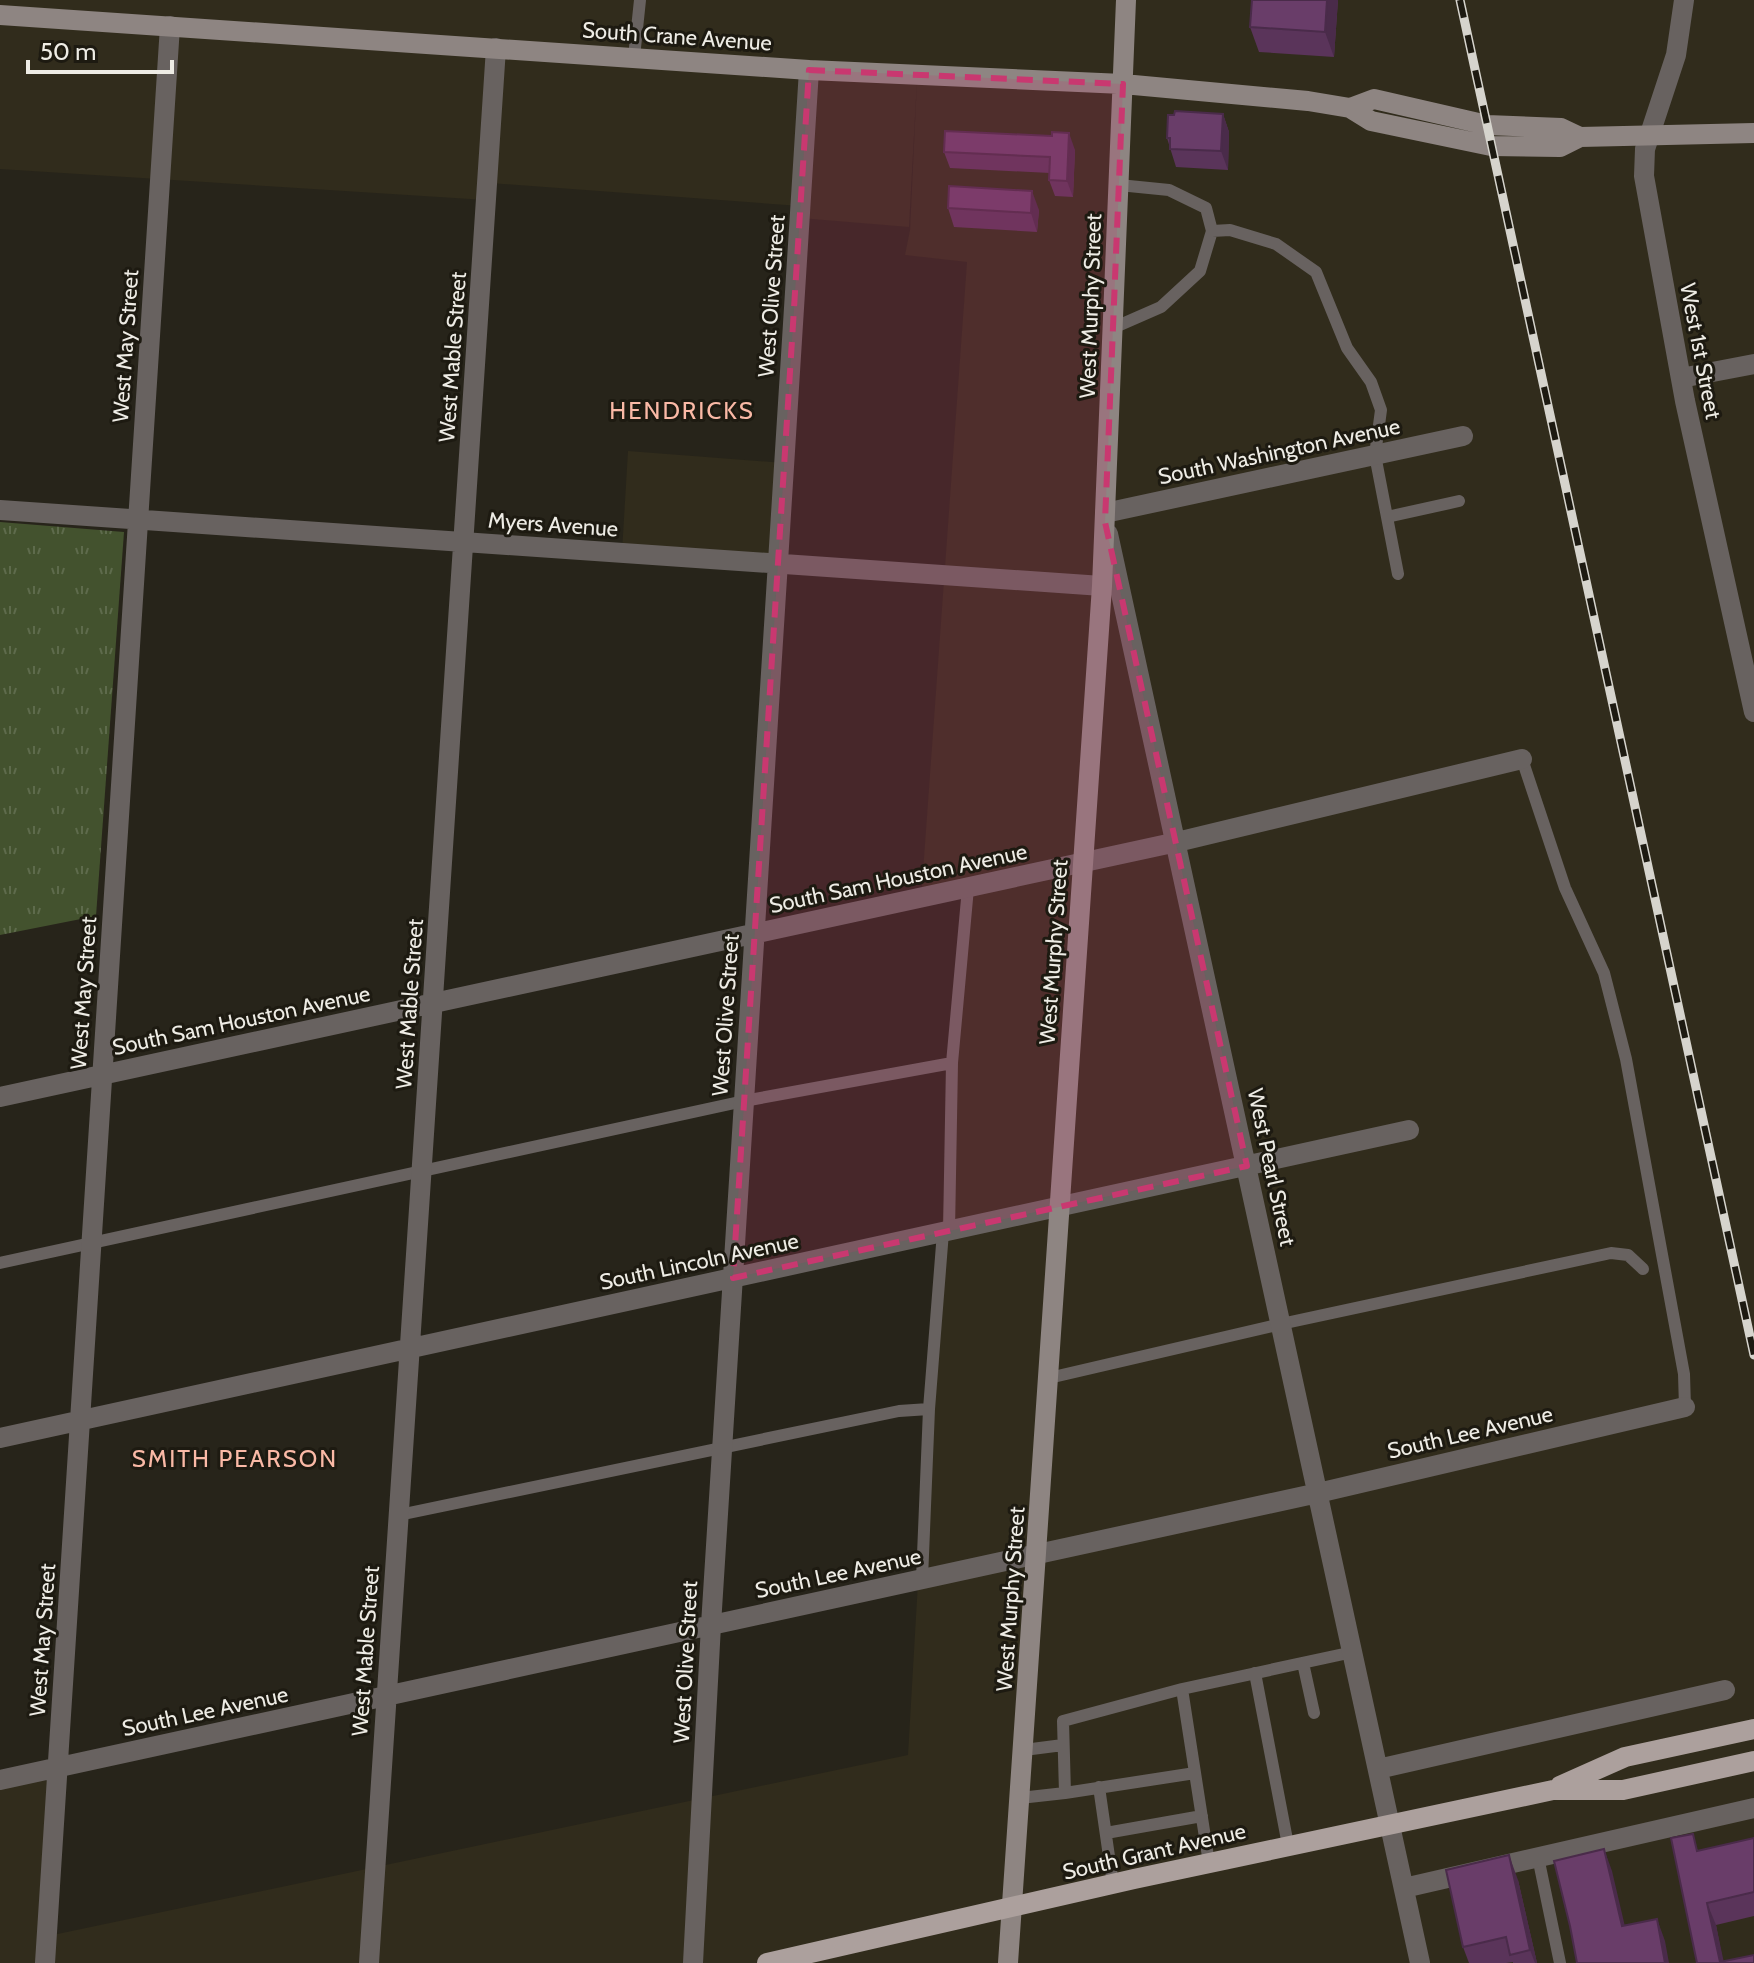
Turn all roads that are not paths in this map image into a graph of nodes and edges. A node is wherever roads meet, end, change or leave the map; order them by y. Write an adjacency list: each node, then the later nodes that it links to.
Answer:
1 (640, 0): 7 (lane)
2 (1126, 0): 9 (street, West Murphy Street)
3 (1684, 0): 11 (street, West 1st Street)
4 (0, 15): 5 (street, South Crane Avenue)
5 (170, 26): 6 (street, South Crane Avenue); 23 (street, West May Street)
6 (496, 48): 7 (street, South Crane Avenue); 24 (street, West Mable Street)
7 (634, 57): 8 (street, South Crane Avenue)
8 (809, 70): 9 (street, South Crane Avenue); 25 (street, West Olive Street)
9 (1123, 84): 11 (street, South Crane Avenue); 12 (street, West Murphy Street)
10 (1754, 133): 11 (street, South Crane Avenue)
11 (1649, 134): 16 (street, West 1st Street)
12 (1119, 185): 13 (lane); 14 (street, West Murphy Street)
13 (1212, 231): 14 (lane); 18 (lane)
14 (1113, 328): 21 (street, West Murphy Street)
15 (1754, 364): 16 (street)
16 (1681, 378): 28 (street, West 1st Street)
17 (1463, 436): 18 (street, South Washington Avenue)
18 (1375, 455): 21 (street, South Washington Avenue); 22 (lane)
19 (1459, 501): 22 (lane)
20 (0, 510): 23 (street, Myers Avenue)
21 (1105, 517): 27 (street, West Murphy Street); 30 (street, West Pearl Street)
22 (1387, 517): 26 (lane)
23 (138, 519): 24 (street, Myers Avenue); 36 (street, West May Street)
24 (463, 542): 25 (street, Myers Avenue); 34 (street, West Mable Street)
25 (778, 563): 27 (street, Myers Avenue); 33 (street, West Olive Street)
26 (1398, 574)
27 (1102, 586): 31 (street, West Murphy Street)
28 (1754, 712)
29 (1522, 759): 30 (street, South Sam Houston Avenue); 51 (lane)
30 (1177, 842): 31 (street, South Sam Houston Avenue); 40 (street, West Pearl Street)
31 (1083, 863): 32 (street, South Sam Houston Avenue); 42 (street, West Murphy Street)
32 (968, 888): 33 (street, South Sam Houston Avenue); 35 (lane)
33 (754, 934): 34 (street, South Sam Houston Avenue); 38 (street, West Olive Street)
34 (433, 1003): 36 (street, South Sam Houston Avenue); 41 (street, West Mable Street)
35 (952, 1063): 38 (lane); 43 (lane)
36 (102, 1074): 37 (street, South Sam Houston Avenue); 44 (street, West May Street)
37 (0, 1097)
38 (744, 1101): 41 (lane); 47 (street, West Olive Street)
39 (1409, 1130): 40 (street, South Lincoln Avenue)
40 (1247, 1166): 42 (street, South Lincoln Avenue); 48 (street, West Pearl Street)
41 (421, 1172): 44 (lane); 49 (street, West Mable Street)
42 (1060, 1206): 43 (street, South Lincoln Avenue); 50 (street, West Murphy Street)
43 (946, 1232): 47 (street, South Lincoln Avenue); 52 (lane)
44 (92, 1244): 45 (lane); 53 (street, West May Street)
45 (0, 1263)
46 (1643, 1269): 48 (lane)
47 (733, 1278): 49 (street, South Lincoln Avenue); 55 (street, West Olive Street)
48 (1281, 1324): 50 (lane); 56 (street, West Pearl Street)
49 (410, 1349): 53 (street, South Lincoln Avenue); 57 (street, West Mable Street)
50 (1049, 1378): 58 (street, West Murphy Street)
51 (1685, 1407): 56 (street, South Lee Avenue)
52 (929, 1409): 55 (lane); 59 (lane)
53 (80, 1421): 54 (street, South Lincoln Avenue); 72 (street, West May Street)
54 (0, 1438)
55 (722, 1446): 57 (lane); 60 (street, West Olive Street)
56 (1318, 1493): 58 (street, South Lee Avenue); 61 (street, West Pearl Street)
57 (399, 1515): 66 (street, West Mable Street)
58 (1037, 1554): 59 (street, South Lee Avenue); 70 (street, West Murphy Street)
59 (922, 1579): 60 (street, South Lee Avenue)
60 (711, 1625): 66 (street, South Lee Avenue); 92 (street, West Olive Street)
61 (1353, 1652): 62 (lane); 73 (street, West Pearl Street)
62 (1303, 1663): 63 (lane); 67 (lane)
63 (1255, 1673): 64 (lane); 84 (lane)
64 (1182, 1689): 69 (lane); 74 (lane)
65 (1725, 1690): 73 (street)
66 (386, 1696): 72 (street, South Lee Avenue); 91 (street, West Mable Street)
67 (1314, 1713)
68 (1754, 1729): 77 (main road, South Grant Avenue)
69 (1063, 1745): 70 (lane); 78 (lane)
70 (1024, 1750): 79 (street, West Murphy Street)
71 (1754, 1761): 77 (main road, South Grant Avenue)
72 (58, 1768): 75 (street, South Lee Avenue); 90 (street, West May Street)
73 (1378, 1769): 82 (street, West Pearl Street)
74 (1195, 1773): 76 (lane); 81 (lane)
75 (0, 1780)
76 (1099, 1787): 78 (lane); 83 (lane)
77 (1553, 1790): 82 (main road, South Grant Avenue)
78 (1065, 1793): 79 (lane)
79 (1020, 1798): 89 (street, West Murphy Street)
80 (1754, 1808): 85 (street)
81 (1202, 1816): 83 (lane); 86 (lane)
82 (1390, 1823): 84 (main road, South Grant Avenue); 88 (street, West Pearl Street)
83 (1106, 1833): 87 (lane)
84 (1288, 1845): 86 (main road, South Grant Avenue)
85 (1538, 1857): 88 (street); 96 (lane)
86 (1209, 1863): 87 (main road, South Grant Avenue)
87 (1113, 1884): 89 (main road, South Grant Avenue)
88 (1404, 1888): 95 (street, West Pearl Street)
89 (1013, 1907): 93 (main road, South Grant Avenue); 94 (street, West Murphy Street)
90 (45, 1963)
91 (369, 1963)
92 (693, 1963)
93 (767, 1963)
94 (1008, 1963)
95 (1420, 1963)
96 (1560, 1963)

